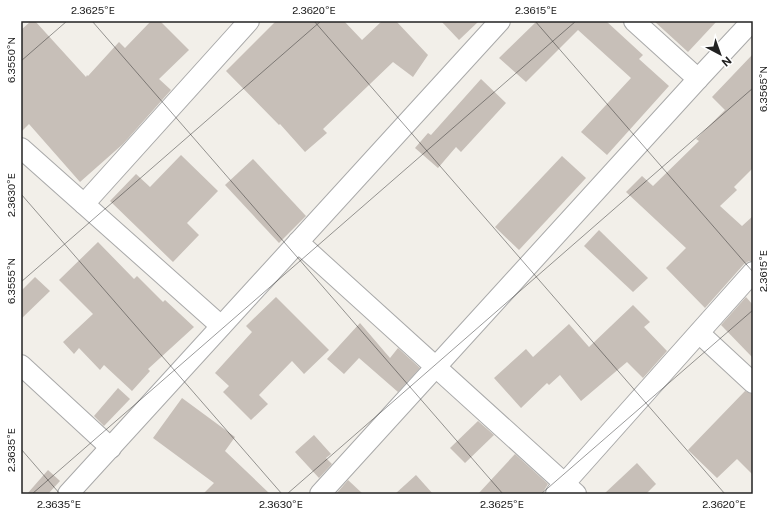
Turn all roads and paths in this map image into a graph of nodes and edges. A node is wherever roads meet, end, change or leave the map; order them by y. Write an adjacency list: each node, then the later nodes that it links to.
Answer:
1 (249, 21): 7 (street)
2 (500, 21): 8 (street)
3 (634, 21): 5 (street)
4 (752, 21): 5 (street)
5 (698, 79): 13 (street)
6 (21, 148): 7 (street)
7 (84, 204): 10 (street)
8 (298, 242): 10 (street); 13 (street)
9 (753, 272): 11 (street)
10 (221, 326): 15 (street)
11 (699, 333): 14 (street); 16 (street)
12 (21, 365): 15 (street)
13 (436, 366): 16 (street); 18 (street)
14 (753, 383)
15 (111, 448): 17 (street)
16 (565, 491)
17 (68, 494)
18 (320, 494)

